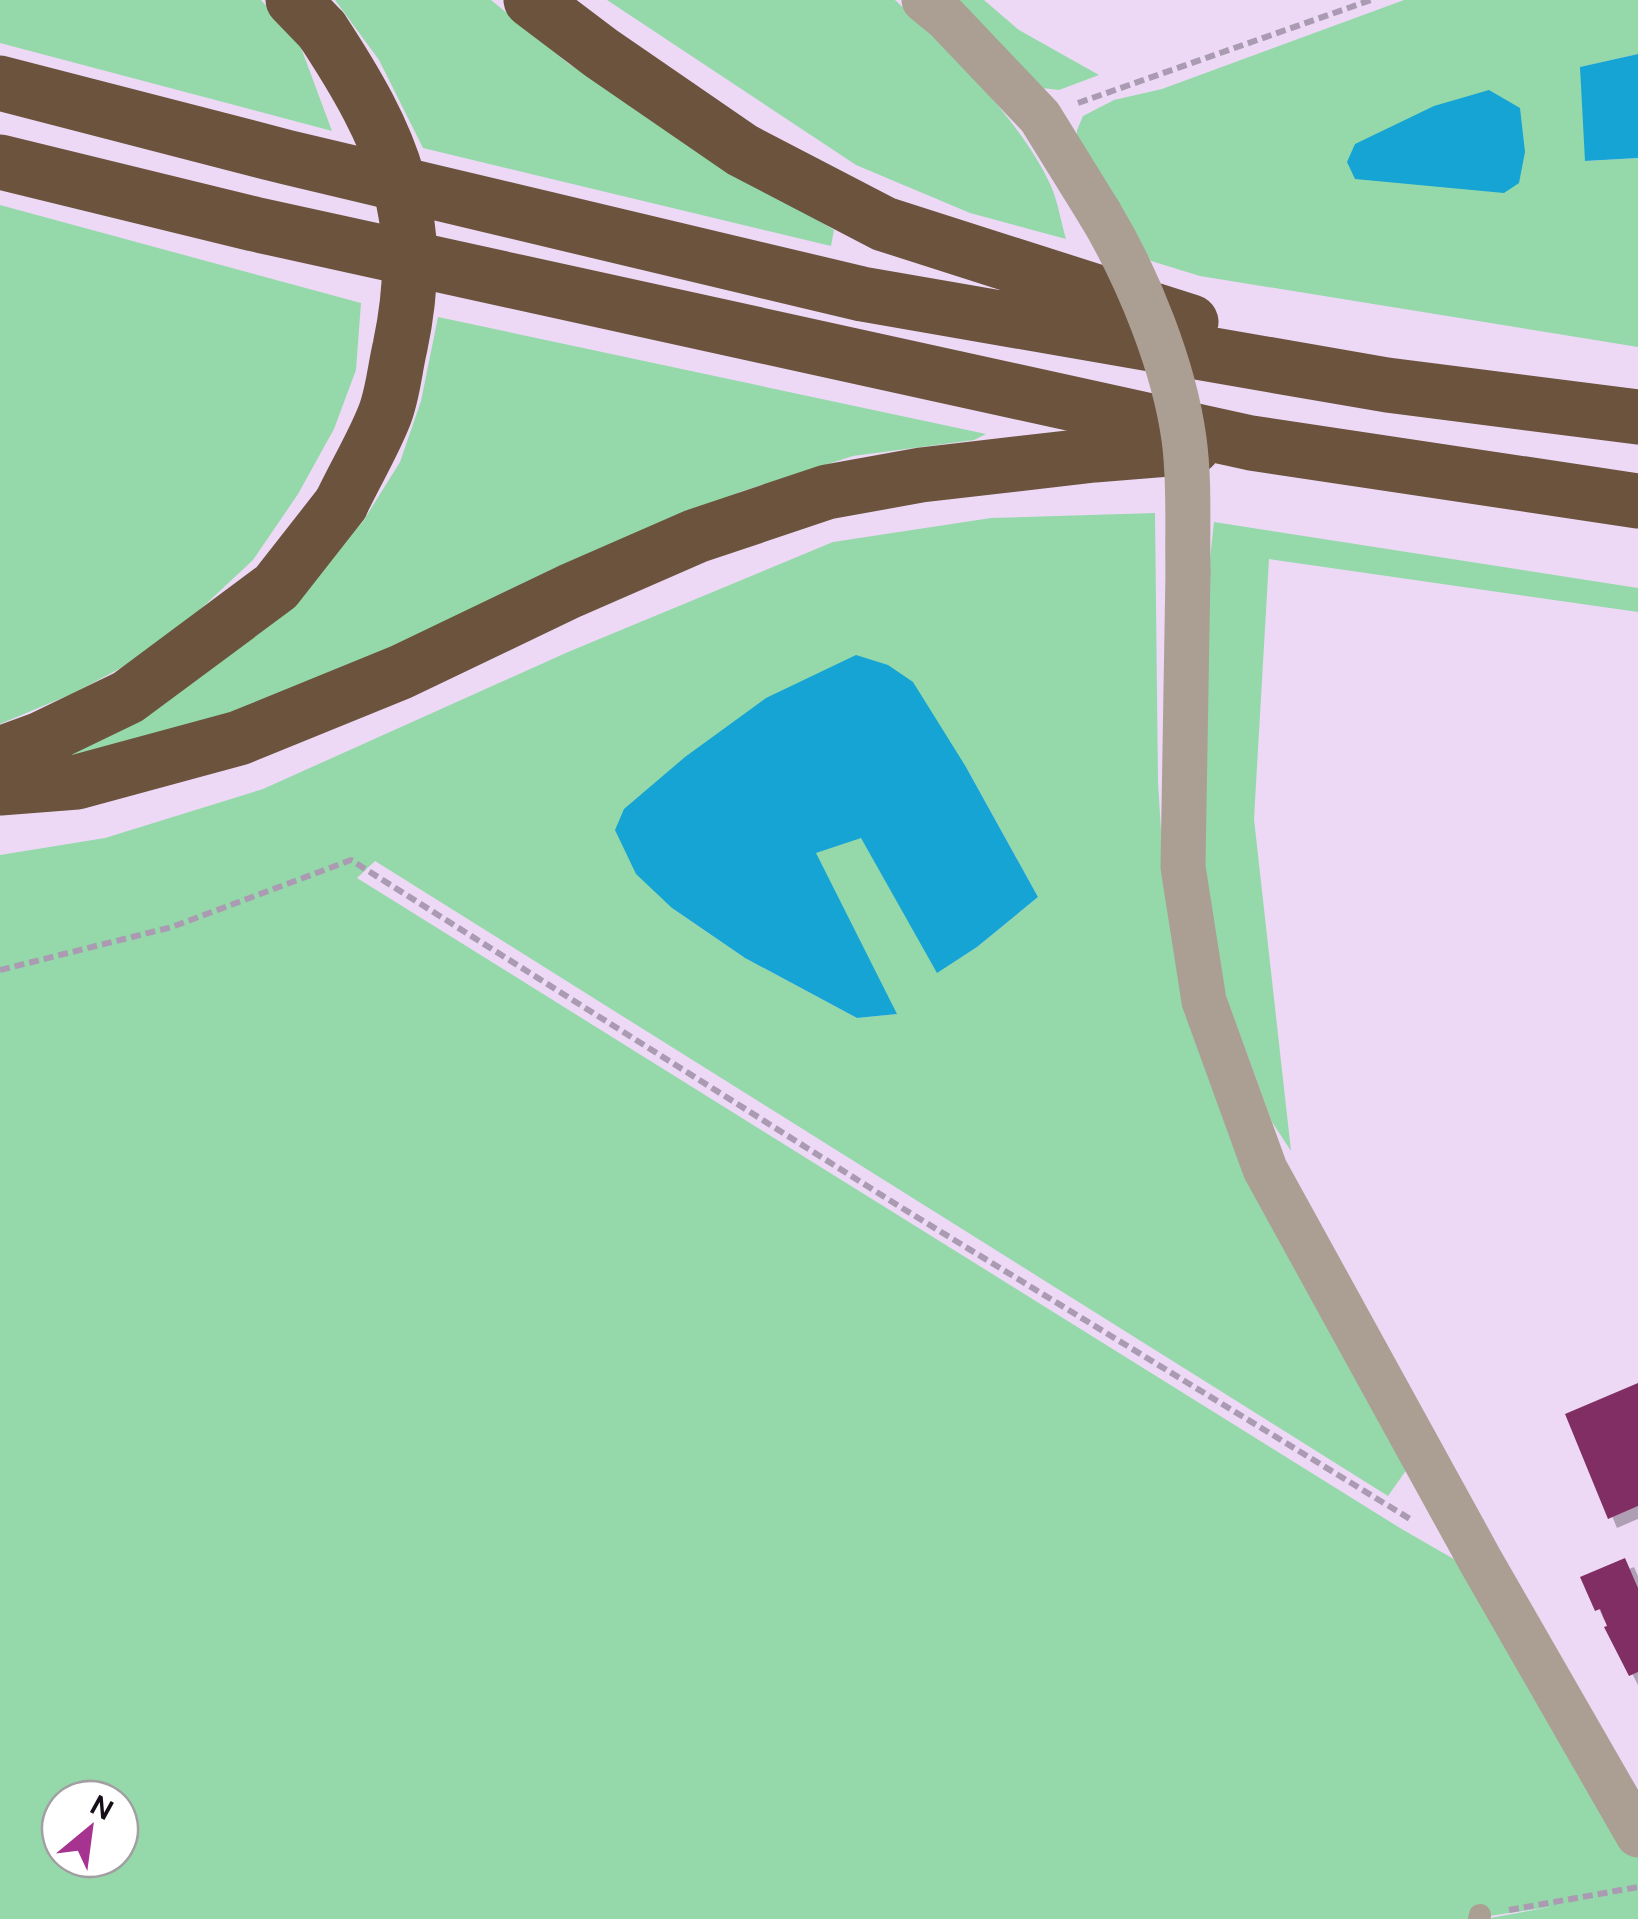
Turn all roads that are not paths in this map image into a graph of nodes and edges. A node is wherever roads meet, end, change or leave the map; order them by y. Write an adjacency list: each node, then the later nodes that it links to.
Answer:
1 (530, 0): 6 (highway)
2 (924, 0): 12 (street, bridge)
3 (307, 15): 10 (highway, bridge)
4 (0, 83): 6 (highway)
5 (0, 162): 8 (highway)
6 (1387, 385): 7 (highway)
7 (1638, 417)
8 (1251, 443): 9 (highway); 11 (highway)
9 (1638, 501)
10 (0, 754)
11 (0, 788)
12 (1638, 1834)

